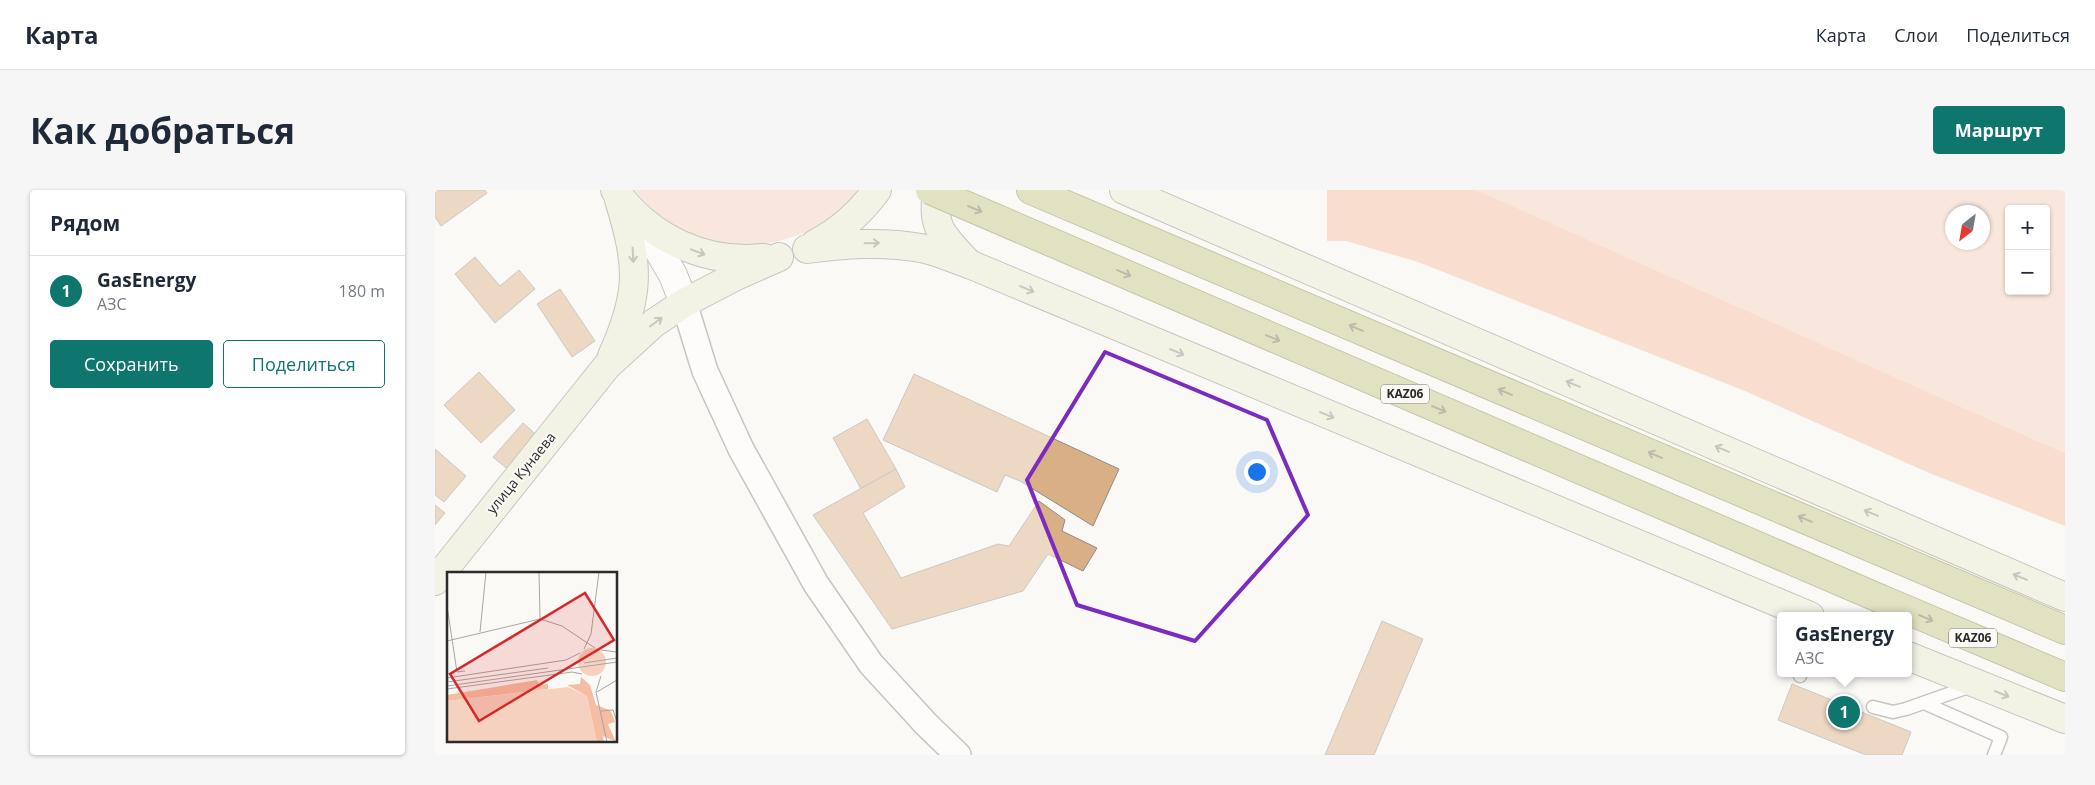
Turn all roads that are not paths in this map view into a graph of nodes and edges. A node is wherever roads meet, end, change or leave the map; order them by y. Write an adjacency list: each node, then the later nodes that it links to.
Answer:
1 (877, 190): 8 (main road)
2 (930, 190): 16 (highway, KАZ06, one-way to 16, bridge)
3 (938, 190): 10 (main road)
4 (1031, 190): 18 (highway, one-way to 4)
5 (1124, 190): 14 (main road, one-way to 5)
6 (615, 191): 7 (main road); 12 (main road, one-way to 12)
7 (641, 220): 9 (main road, one-way to 9); 11 (street)
8 (807, 249): 9 (main road); 10 (main road, one-way to 10)
9 (779, 257): 11 (main road)
10 (969, 264): 15 (main road, one-way to 15)
11 (684, 303): 12 (main road, one-way to 11); 25 (street)
12 (607, 366): 13 (main road, улица Кунаева)
13 (435, 581)
14 (2065, 597)
15 (1794, 612)
16 (1912, 612)
17 (1912, 612): 20 (highway, KАZ06, one-way to 20, bridge)
18 (2065, 630)
19 (1912, 658): 21 (main road)
20 (2065, 677)
21 (1977, 684): 22 (lane); 24 (main road, one-way to 24)
22 (1924, 703): 23 (lane); 26 (lane)
23 (1873, 707)
24 (2065, 719)
25 (958, 755)
26 (1994, 755)

